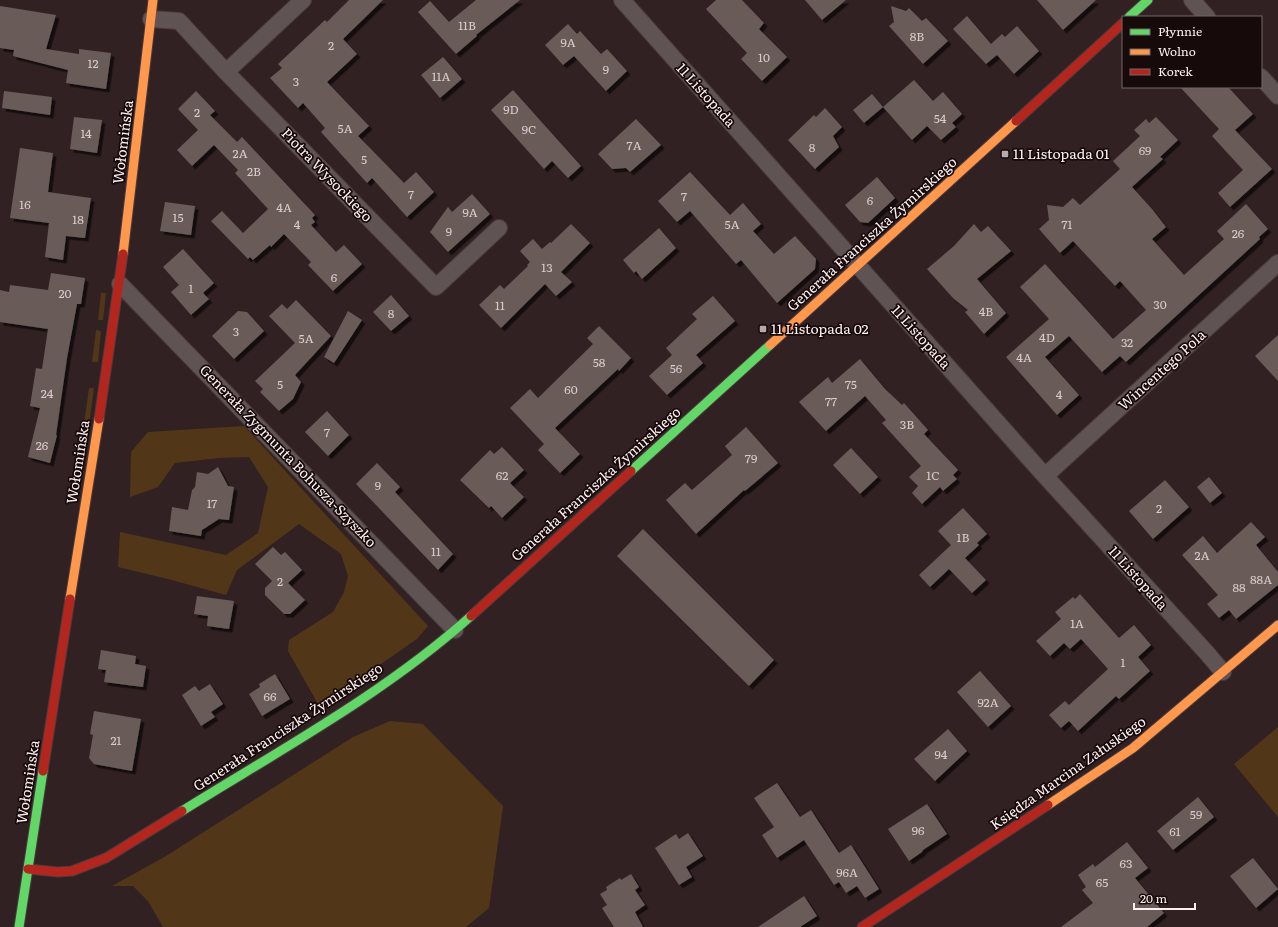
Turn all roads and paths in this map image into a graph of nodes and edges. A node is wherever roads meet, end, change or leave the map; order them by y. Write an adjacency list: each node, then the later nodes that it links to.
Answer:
1 (153, 0): 6 (street, Wołomińska)
2 (303, 0): 8 (street)
3 (622, 0): 13 (street, 11 Listopada)
4 (1192, 0): 5 (street)
5 (1206, 16)
6 (151, 19): 8 (street, Piotra Wysockiego); 14 (street, Wołomińska)
7 (1122, 24): 13 (street, Generała Franciszka Żymirskiego)
8 (226, 72): 11 (street, Piotra Wysockiego)
9 (1262, 78): 10 (street)
10 (1278, 96)
11 (499, 228)
12 (1278, 263): 15 (street, Wincentego Pola)
13 (858, 266): 15 (street, 11 Listopada); 17 (street, Generała Franciszka Żymirskiego)
14 (120, 284): 17 (street, Generała Zygmunta Bohusza-Szyszko); 19 (street, Wołomińska)
15 (1045, 476): 18 (street, 11 Listopada)
16 (1278, 625): 18 (street, Księdza Marcina Załuskiego)
17 (455, 630): 19 (street, Generała Franciszka Żymirskiego)
18 (1223, 672): 21 (street, Księdza Marcina Załuskiego)
19 (28, 868): 20 (street, Wołomińska)
20 (19, 927)
21 (862, 927)

